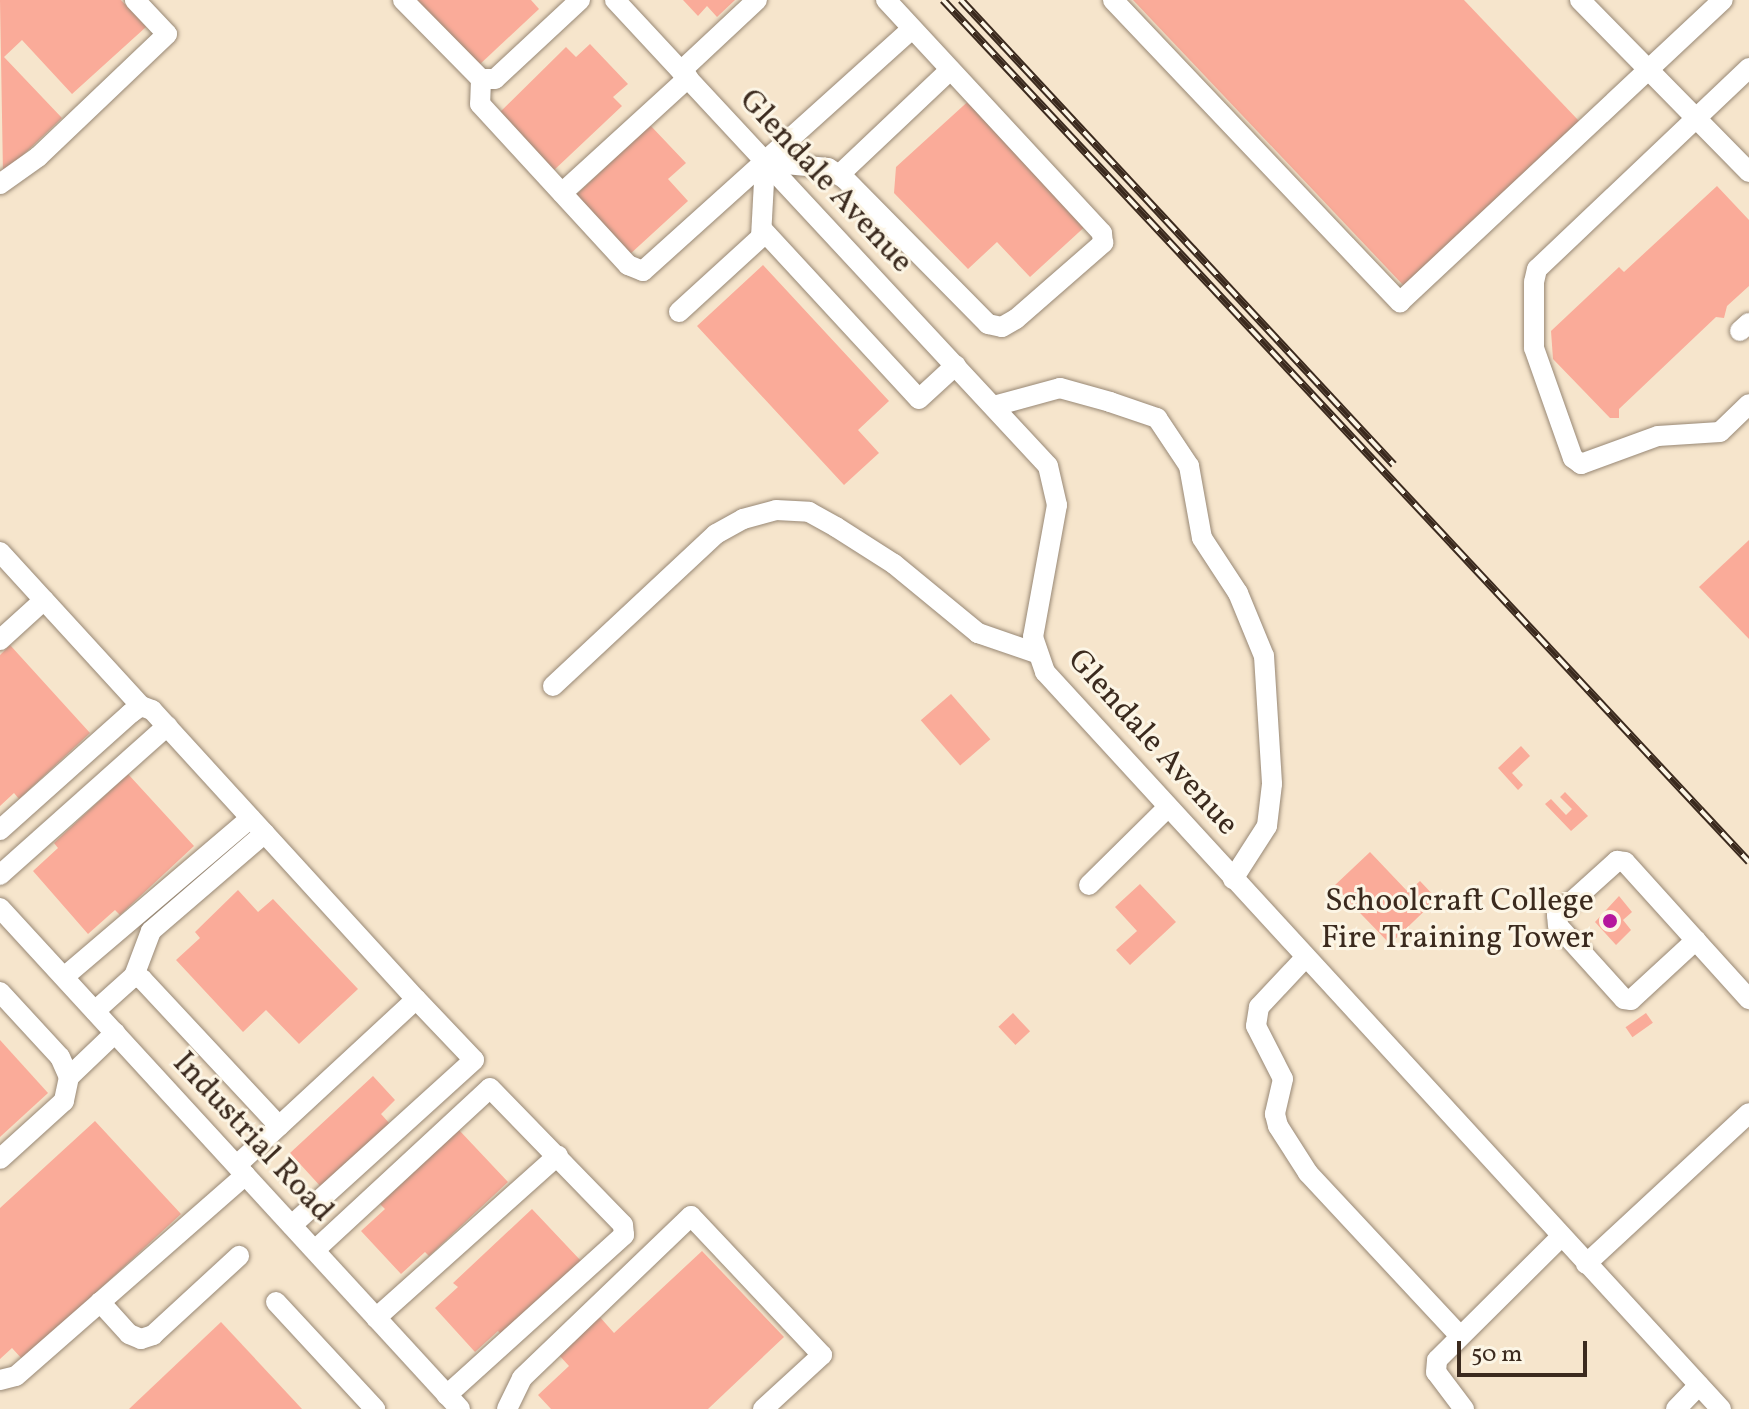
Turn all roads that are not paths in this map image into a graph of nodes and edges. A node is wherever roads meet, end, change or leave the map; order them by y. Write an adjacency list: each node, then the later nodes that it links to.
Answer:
1 (135, 0): 20 (street)
2 (403, 0): 15 (street)
3 (580, 0): 15 (street)
4 (615, 0): 14 (street, Glendale Avenue)
5 (757, 0): 14 (street)
6 (886, 0): 10 (street)
7 (1113, 0): 13 (street)
8 (1580, 0): 13 (street)
9 (1723, 0): 13 (street)
10 (912, 29): 12 (street); 17 (street)
11 (1749, 68): 16 (street)
12 (950, 70): 19 (street); 19 (street)
13 (1647, 71): 16 (street)
14 (684, 74): 17 (street, Glendale Avenue); 21 (street)
15 (481, 79): 21 (street)
16 (1696, 119): 18 (street); 25 (street)
17 (765, 162): 19 (street); 21 (street); 22 (street); 24 (street, Glendale Avenue)
18 (1749, 172)
19 (839, 175)
20 (0, 184)
21 (562, 193)
22 (762, 229): 23 (street); 24 (street)
23 (679, 312)
24 (956, 365): 26 (street, Glendale Avenue)
25 (1749, 404)
26 (994, 406): 30 (street, Glendale Avenue); 38 (street)
27 (4, 563): 28 (street)
28 (44, 600): 29 (street); 32 (street)
29 (0, 640)
30 (1036, 653): 31 (street); 34 (street, Glendale Avenue)
31 (553, 686)
32 (141, 706): 33 (street); 36 (street)
33 (167, 726): 35 (street); 37 (street)
34 (1168, 807): 38 (street, Glendale Avenue); 39 (street)
35 (258, 826): 43 (street); 44 (street); 46 (street)
36 (0, 830)
37 (0, 875)
38 (1233, 879): 42 (street, Glendale Avenue)
39 (1089, 885)
40 (0, 908): 44 (street, Industrial Road)
41 (1696, 940): 41 (street); 47 (street)
42 (1304, 959): 57 (street, Glendale Avenue); 64 (street)
43 (134, 976): 48 (street); 52 (street)
44 (64, 977): 48 (street, Industrial Road)
45 (0, 992): 50 (street)
46 (416, 999): 52 (street); 56 (street)
47 (1749, 999)
48 (95, 1011): 49 (street, Industrial Road)
49 (115, 1033): 50 (street); 55 (street, Industrial Road)
50 (69, 1077): 54 (street)
51 (1749, 1113): 60 (street)
52 (279, 1126): 55 (street)
53 (558, 1155): 58 (street); 63 (street); 67 (street)
54 (0, 1159)
55 (241, 1170): 56 (street, Industrial Road); 61 (street)
56 (292, 1225): 58 (street, Industrial Road)
57 (1561, 1237): 60 (street, Glendale Avenue); 64 (street)
58 (315, 1250): 63 (street, Industrial Road)
59 (239, 1256): 61 (street)
60 (1586, 1264): 66 (street, Glendale Avenue)
61 (100, 1302): 65 (street)
62 (276, 1302): 68 (street)
63 (376, 1318): 67 (street, Industrial Road)
64 (1459, 1335): 71 (street)
65 (0, 1380)
66 (1699, 1385): 72 (street); 73 (street, Glendale Avenue)
67 (454, 1402)
68 (375, 1409)
69 (507, 1409): 70 (street)
70 (763, 1409)
71 (1464, 1409)
72 (1676, 1409)
73 (1721, 1409)

